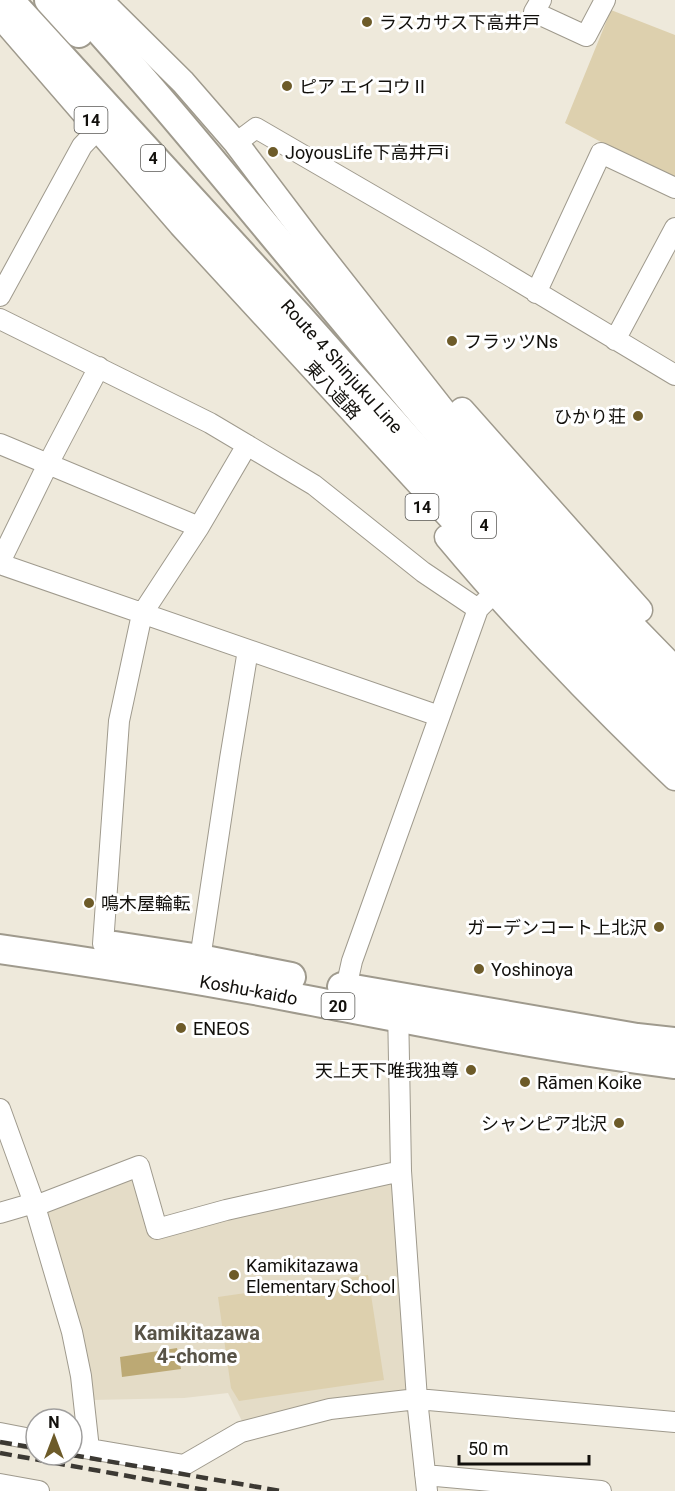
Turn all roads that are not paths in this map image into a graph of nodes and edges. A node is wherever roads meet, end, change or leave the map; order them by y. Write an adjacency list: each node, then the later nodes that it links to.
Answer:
1 (9, 0): 18 (highway, Route 4 Shinjuku Line / 4)
2 (31, 0): 18 (highway)
3 (49, 0): 17 (highway)
4 (72, 0): 17 (highway, Route 4 Shinjuku Line / 4)
5 (100, 0): 10 (main road)
6 (542, 0): 7 (street)
7 (605, 0)
8 (0, 16): 9 (main road, 東八道路 / 14)
9 (98, 129): 12 (main road, 東八道路 / 14); 16 (street)
10 (236, 143): 14 (main road); 15 (street)
11 (675, 188): 15 (street)
12 (181, 225): 28 (main road, 14); 36 (main road, 東八道路 / 14)
13 (675, 228): 20 (street)
14 (310, 241): 30 (main road); 32 (main road)
15 (536, 293): 20 (street)
16 (0, 296)
17 (323, 296): 33 (highway, Route 4 Shinjuku Line / 4)
18 (298, 316): 35 (highway, Route 4 Shinjuku Line / 4)
19 (0, 319): 21 (street)
20 (615, 340): 22 (street)
21 (99, 367): 24 (street); 25 (street)
22 (675, 375)
23 (0, 444): 25 (street)
24 (247, 445): 26 (street); 28 (street)
25 (48, 464): 26 (street); 27 (street)
26 (199, 527): 29 (street)
27 (0, 563): 29 (street)
28 (486, 601): 34 (street); 37 (main road, 14)
29 (142, 614): 31 (street); 39 (street)
30 (675, 647)
31 (248, 650): 34 (street); 41 (street)
32 (675, 669)
33 (675, 697)
34 (439, 716): 42 (street)
35 (675, 731)
36 (675, 755)
37 (675, 778)
38 (0, 929): 39 (highway, Koshu-kaido / 20)
39 (103, 945): 41 (highway, Koshu-kaido / 20)
40 (0, 949): 43 (highway, Koshu-kaido / 20)
41 (200, 959): 42 (highway, Koshu-kaido / 20)
42 (346, 988): 43 (highway, Koshu-kaido / 20)
43 (398, 1007): 44 (highway, Koshu-kaido / 20); 45 (highway, Koshu-kaido / 20); 47 (street)
44 (675, 1042)
45 (675, 1064)
46 (0, 1109): 48 (street)
47 (401, 1170): 48 (street); 50 (street)
48 (34, 1203): 49 (street); 51 (street)
49 (0, 1213)
50 (417, 1399): 52 (street); 55 (street); 56 (street)
51 (81, 1407)
52 (675, 1422)
53 (0, 1433): 54 (street)
54 (24, 1438)
55 (84, 1449)
56 (426, 1483): 59 (street)
57 (0, 1484): 58 (street)
58 (39, 1491)
59 (601, 1491)

